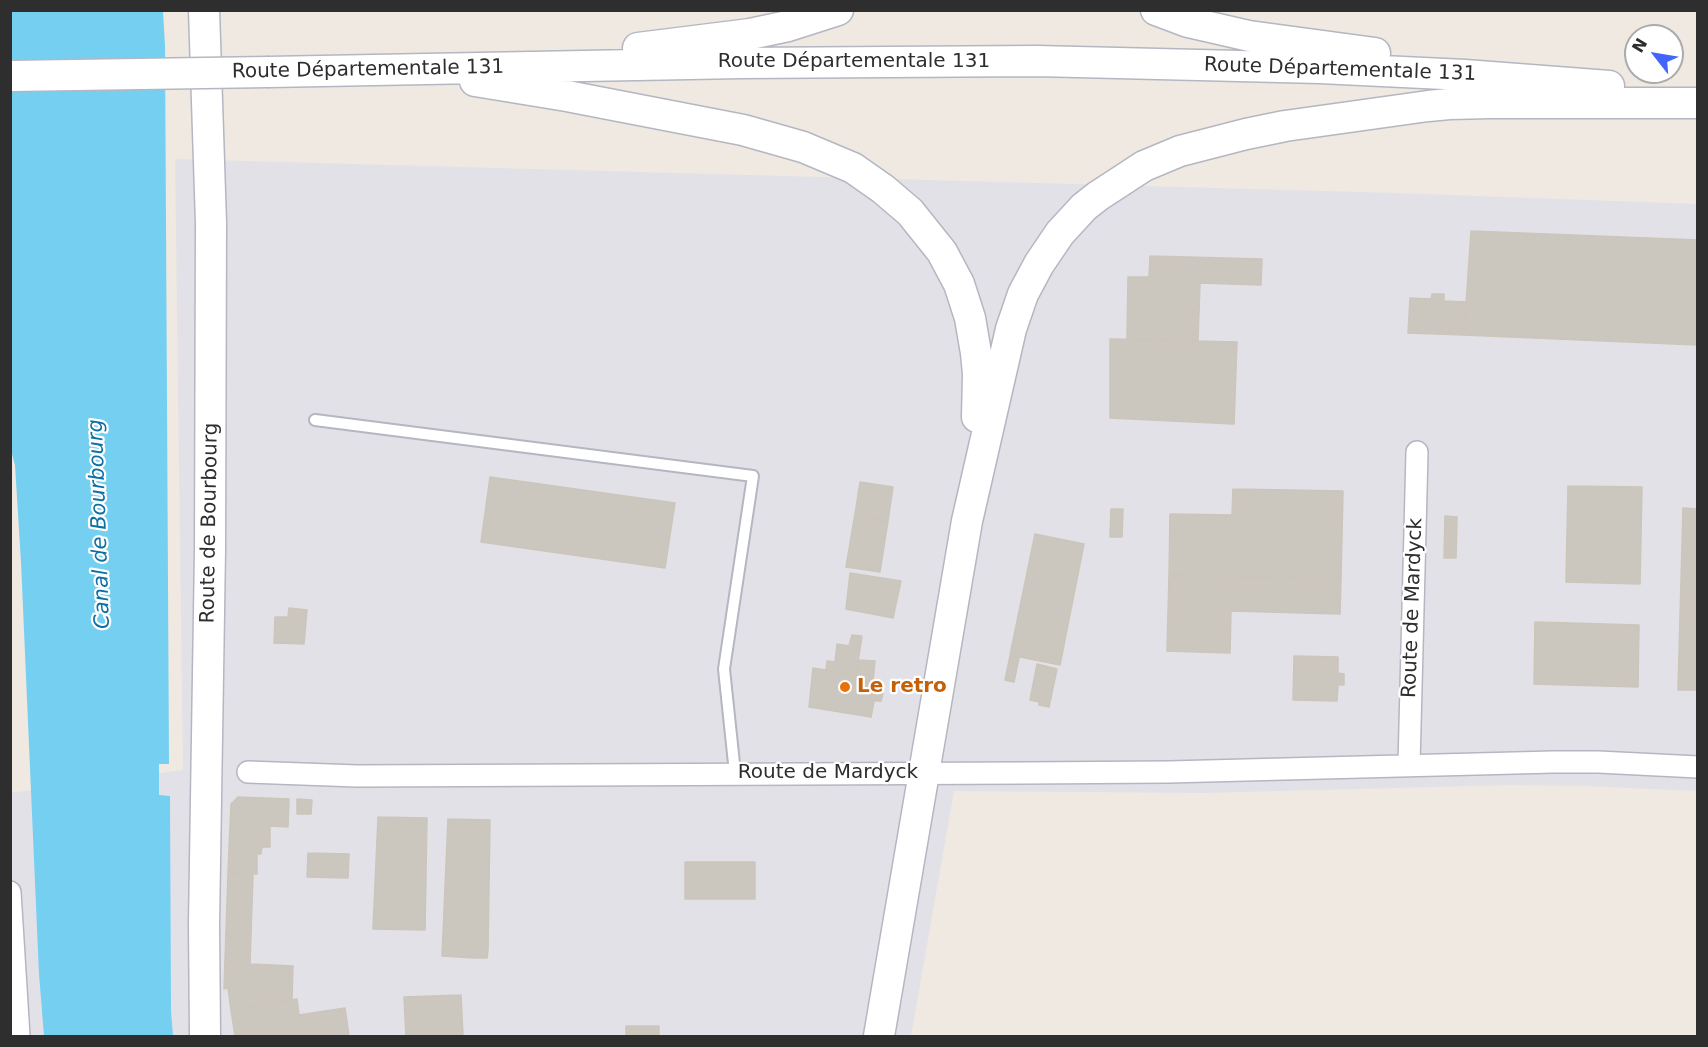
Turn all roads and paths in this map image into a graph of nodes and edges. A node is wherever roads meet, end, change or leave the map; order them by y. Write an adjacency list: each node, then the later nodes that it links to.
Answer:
1 (204, 10): 20 (main road, Route de Bourbourg)
2 (838, 10): 4 (main road)
3 (1156, 10): 7 (main road)
4 (525, 66): 5 (main road, Route Départementale 131); 7 (main road, Route Départementale 131)
5 (380, 70): 6 (main road, Route Départementale 131, bridge); 12 (main road)
6 (10, 76)
7 (1538, 80): 8 (main road, Route Départementale 131)
8 (1698, 93)
9 (1698, 103): 12 (main road)
10 (315, 420): 17 (lane)
11 (1418, 452): 13 (street, Route de Mardyck)
12 (966, 521): 16 (main road)
13 (1409, 765): 14 (street, Route de Mardyck); 16 (street, Route de Mardyck)
14 (1698, 767)
15 (248, 772): 17 (street, Route de Mardyck)
16 (923, 772): 17 (street, Route de Mardyck); 21 (main road)
17 (735, 773)
18 (10, 892): 19 (street)
19 (19, 1036)
20 (205, 1036)
21 (879, 1036)

